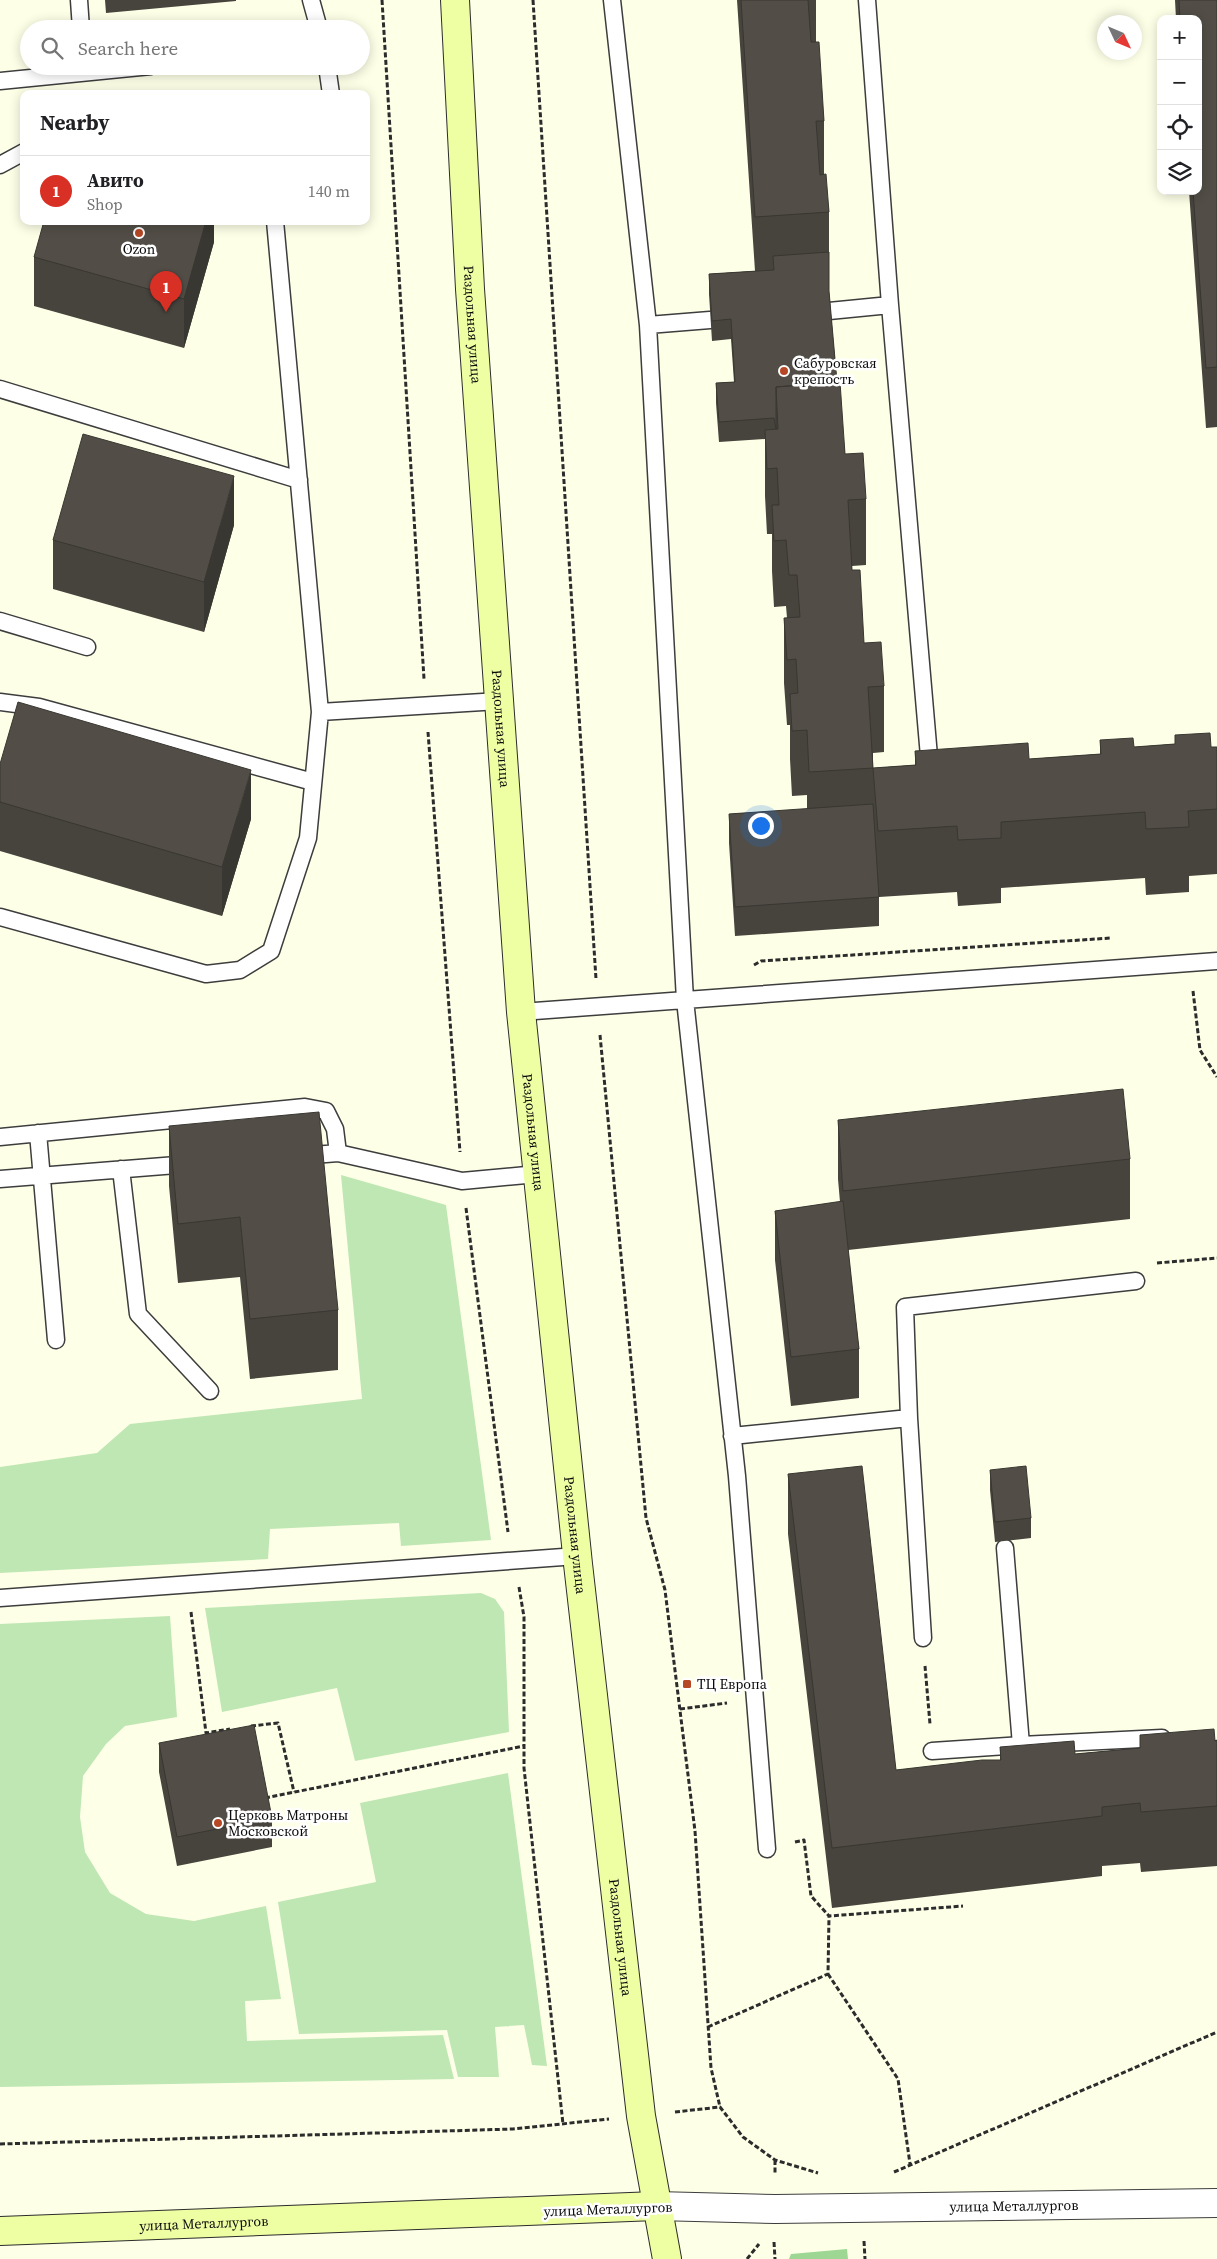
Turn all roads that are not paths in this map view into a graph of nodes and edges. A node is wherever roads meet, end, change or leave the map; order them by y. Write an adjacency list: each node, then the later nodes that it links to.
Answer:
1 (79, 0): 6 (lane)
2 (311, 0): 7 (lane)
3 (455, 0): 23 (main road, Раздольная улица)
4 (612, 0): 18 (lane)
5 (867, 0): 15 (lane)
6 (80, 20)
7 (317, 20)
8 (42, 75): 10 (lane)
9 (328, 75): 11 (lane)
10 (0, 81)
11 (330, 90)
12 (20, 154): 13 (lane)
13 (0, 165)
14 (275, 225): 20 (lane)
15 (890, 305): 16 (lane); 26 (lane)
16 (829, 311)
17 (710, 320): 18 (lane)
18 (648, 326): 30 (lane)
19 (0, 390): 20 (lane)
20 (299, 480): 25 (lane)
21 (0, 621): 22 (lane)
22 (87, 647)
23 (499, 701): 25 (lane); 31 (main road, Раздольная улица)
24 (0, 702): 27 (lane)
25 (320, 712): 27 (lane)
26 (930, 768)
27 (313, 782): 28 (lane)
28 (0, 918)
29 (1217, 961): 30 (lane)
30 (685, 1000): 31 (lane); 45 (lane)
31 (521, 1012): 38 (main road, Раздольная улица)
32 (38, 1133): 33 (lane); 34 (lane); 39 (lane)
33 (0, 1137)
34 (338, 1153): 35 (lane); 38 (lane)
35 (289, 1157)
36 (200, 1164): 37 (lane)
37 (122, 1169): 39 (lane); 43 (lane)
38 (538, 1174): 47 (main road, Раздольная улица)
39 (41, 1176): 40 (lane); 42 (lane)
40 (0, 1179)
41 (1136, 1281): 44 (lane)
42 (56, 1340)
43 (210, 1391)
44 (909, 1418): 45 (lane); 49 (lane)
45 (732, 1436): 53 (lane)
46 (1005, 1548): 51 (lane)
47 (577, 1556): 48 (lane); 55 (main road, Раздольная улица)
48 (0, 1598)
49 (923, 1638)
50 (1178, 1737): 51 (lane)
51 (1021, 1744): 52 (lane)
52 (932, 1751)
53 (768, 1849)
54 (1217, 2203): 55 (street, улица Металлургов)
55 (656, 2206): 56 (main road, улица Металлургов); 57 (main road, Раздольная улица)
56 (0, 2231)
57 (667, 2259)

